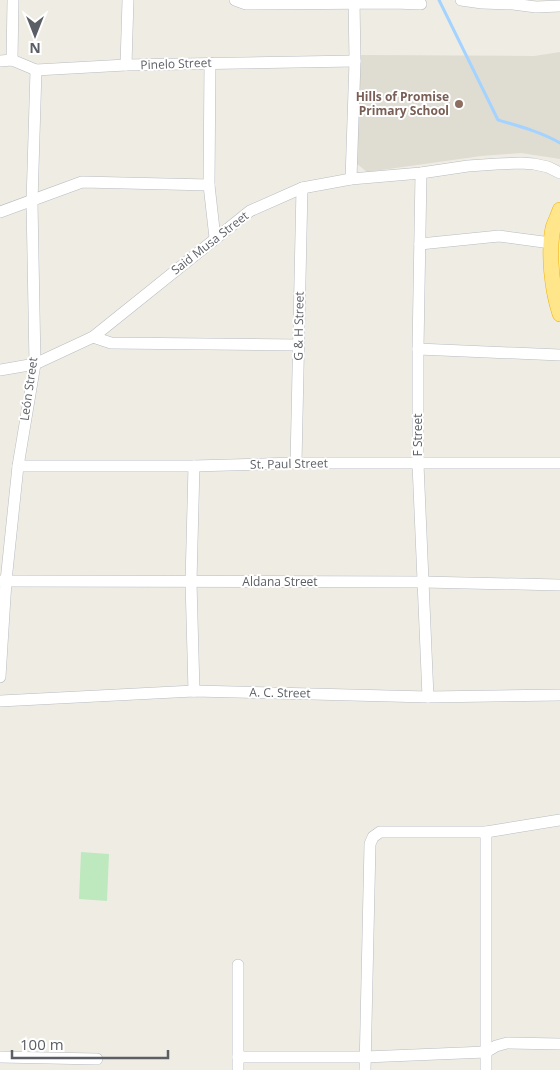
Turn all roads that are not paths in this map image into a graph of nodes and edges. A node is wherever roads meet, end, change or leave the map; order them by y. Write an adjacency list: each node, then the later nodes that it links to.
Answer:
1 (13, 0): 8 (street)
2 (128, 0): 12 (street)
3 (235, 0): 5 (street)
4 (461, 0): 7 (street)
5 (354, 2): 6 (street); 10 (street)
6 (420, 4)
7 (560, 6)
8 (12, 60): 9 (street, Pinelo Street); 13 (street, Pinelo Street)
9 (0, 61)
10 (355, 61): 11 (street, Pinelo Street); 16 (street)
11 (210, 63): 12 (street, Pinelo Street); 17 (street)
12 (126, 65): 13 (street, Pinelo Street)
13 (36, 70): 19 (street, León Street)
14 (421, 173): 15 (street, Said Musa Street); 16 (street, Said Musa Street); 24 (street, F Street)
15 (560, 173)
16 (351, 179): 18 (street, Said Musa Street)
17 (209, 185): 19 (street); 22 (street)
18 (302, 188): 22 (street, Said Musa Street); 27 (street, G & H Street)
19 (32, 202): 21 (street); 30 (street, León Street)
20 (560, 210): 23 (highway)
21 (0, 212)
22 (215, 238): 26 (street, Said Musa Street)
23 (551, 242): 24 (street); 25 (highway)
24 (420, 244): 28 (street, F Street)
25 (560, 314)
26 (93, 337): 27 (street); 30 (street, Said Musa Street)
27 (299, 345): 32 (street, G & H Street)
28 (418, 349): 29 (street); 34 (street, F Street)
29 (560, 355)
30 (35, 364): 31 (street, Said Musa Street); 35 (street, León Street)
31 (0, 370)
32 (296, 463): 34 (street, St. Paul Street); 36 (street, St. Paul Street)
33 (560, 463): 34 (street, St. Paul Street)
34 (418, 464): 39 (street, F Street)
35 (18, 466): 36 (street, St. Paul Street); 37 (street, León Street)
36 (194, 466): 38 (street)
37 (3, 581): 38 (street, Aldana Street); 41 (street, León Street)
38 (191, 582): 39 (street, Aldana Street); 42 (street)
39 (423, 582): 40 (street, Aldana Street); 44 (street, F Street)
40 (560, 584)
41 (0, 677)
42 (194, 691): 44 (street, A. C. Street); 45 (street, A. C. Street)
43 (560, 695): 44 (street, A. C. Street)
44 (428, 697)
45 (0, 701)
46 (560, 820): 47 (street)
47 (486, 832): 50 (street); 52 (street)
48 (238, 965): 51 (street)
49 (560, 1044): 50 (street)
50 (486, 1052): 52 (street); 57 (street)
51 (238, 1057): 52 (street); 55 (street)
52 (365, 1057): 56 (street)
53 (0, 1058): 54 (street)
54 (97, 1059)
55 (238, 1070)
56 (365, 1070)
57 (486, 1070)

